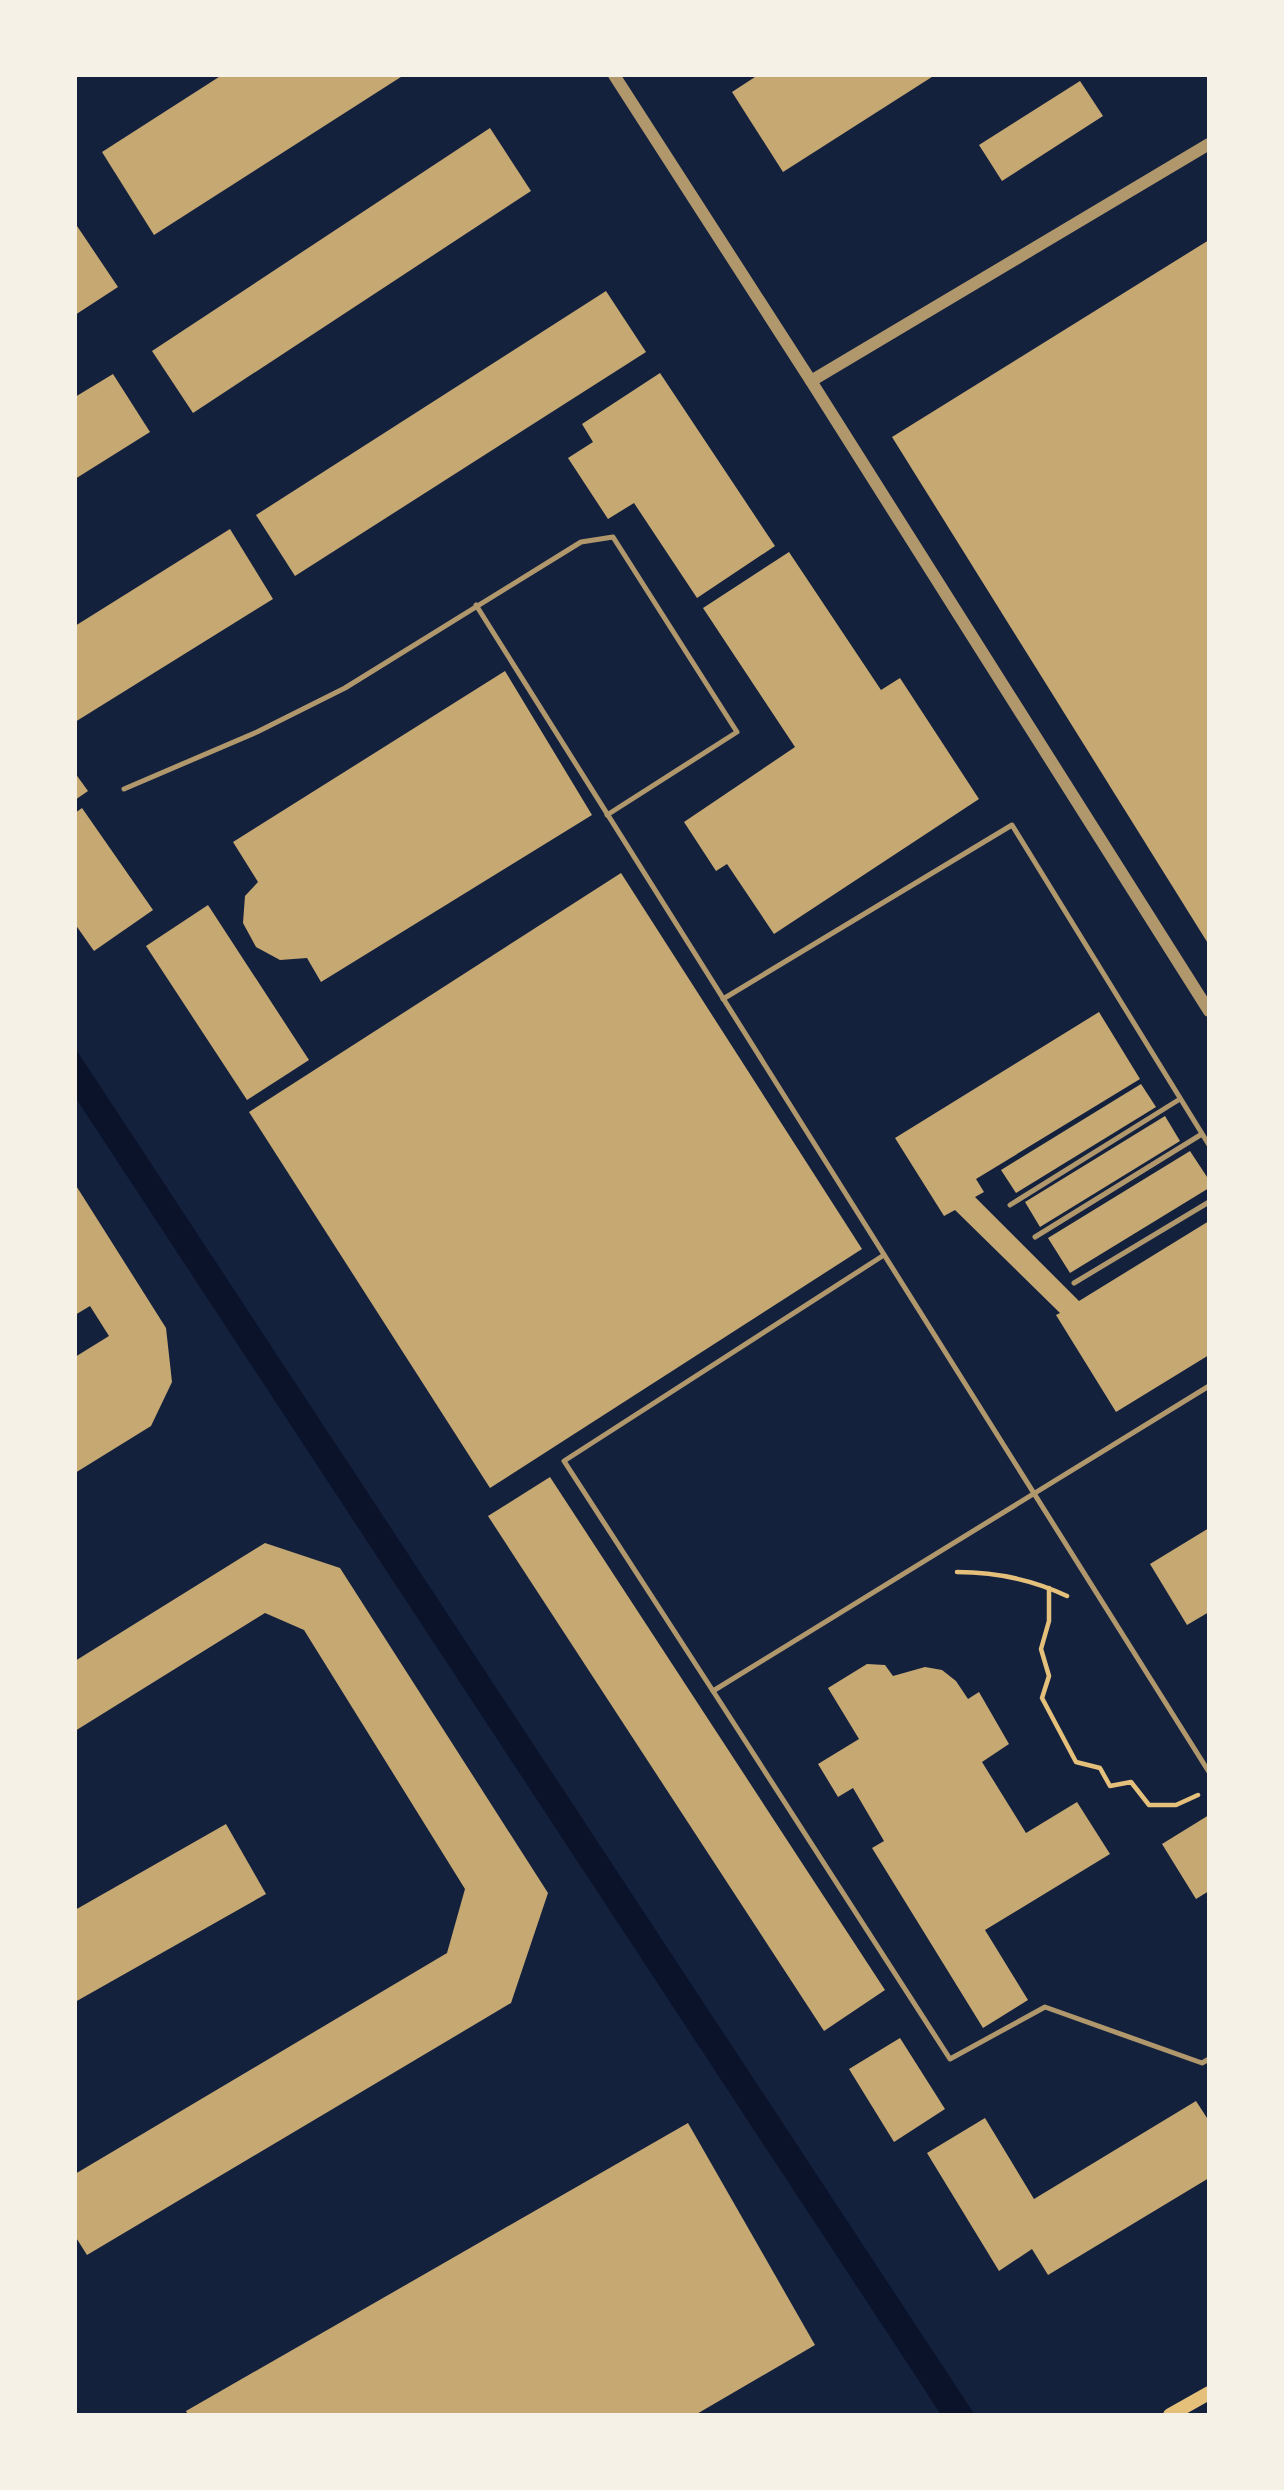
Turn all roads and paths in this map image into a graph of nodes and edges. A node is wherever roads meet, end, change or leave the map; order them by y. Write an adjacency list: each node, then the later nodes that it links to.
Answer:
1 (614, 75): 3 (street)
2 (1209, 144): 3 (street)
3 (811, 381): 8 (street)
4 (476, 605): 5 (lane); 6 (lane); 6 (lane)
5 (124, 789)
6 (607, 815): 7 (lane)
7 (723, 999): 9 (lane); 15 (lane)
8 (1209, 1011)
9 (1180, 1099): 10 (lane); 13 (lane)
10 (1202, 1134): 11 (lane); 14 (lane)
11 (1209, 1146)
12 (1209, 1202): 16 (lane)
13 (1010, 1205)
14 (1035, 1237)
15 (884, 1255): 18 (lane); 22 (lane)
16 (1074, 1283)
17 (1209, 1386): 18 (lane)
18 (1034, 1494): 22 (lane); 23 (lane)
19 (951, 1573): 20 (path)
20 (1049, 1588): 21 (path); 24 (path)
21 (1077, 1600)
22 (713, 1691): 25 (lane)
23 (1209, 1772)
24 (1209, 1790)
25 (1209, 2059)
26 (1209, 2393): 27 (main road)
27 (1170, 2415)

